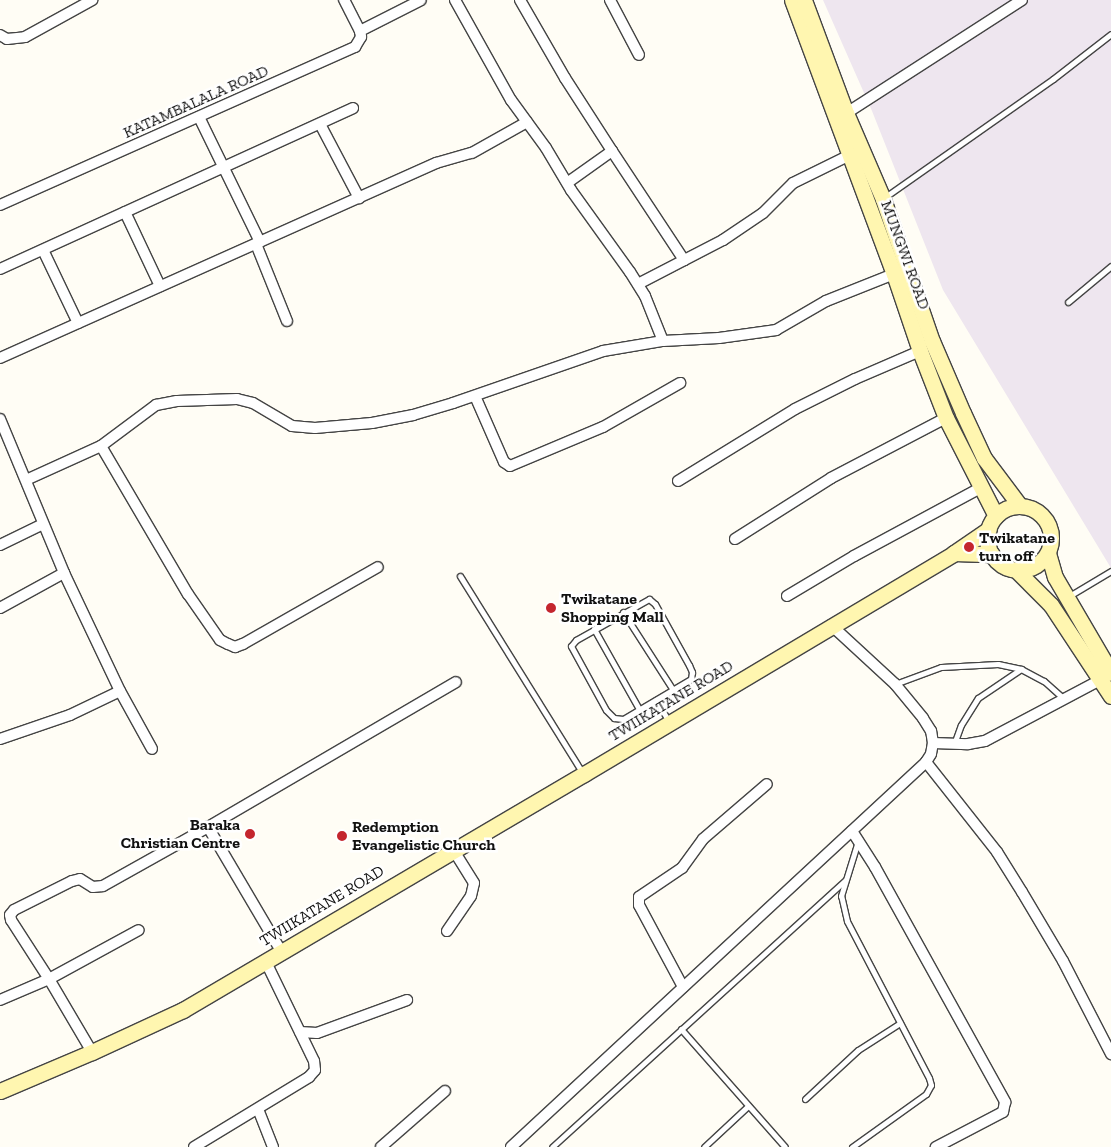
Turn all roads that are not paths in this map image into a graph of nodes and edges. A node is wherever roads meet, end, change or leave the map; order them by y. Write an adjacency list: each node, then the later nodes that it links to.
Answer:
1 (92, 0): 12 (street)
2 (344, 0): 10 (street)
3 (421, 0): 10 (street)
4 (455, 0): 17 (street)
5 (520, 0): 19 (street)
6 (610, 0): 13 (street)
7 (792, 0): 16 (main road, MUNGWI ROAD)
8 (804, 0): 16 (main road, MUNGWI ROAD)
9 (1022, 0): 16 (street)
10 (360, 31): 15 (street, KATAMBALALA ROAD)
11 (1111, 34): 24 (lane)
12 (0, 35)
13 (639, 55)
14 (353, 108): 18 (street)
15 (199, 116): 21 (street); 25 (street, KATAMBALALA ROAD)
16 (842, 116): 20 (main road, MUNGWI ROAD); 24 (main road, MUNGWI ROAD)
17 (527, 122): 22 (street); 23 (street)
18 (320, 124): 21 (street); 23 (street)
19 (612, 151): 22 (street); 29 (street)
20 (850, 155): 29 (street); 32 (main road, MUNGWI ROAD)
21 (226, 167): 26 (street); 27 (street)
22 (567, 183): 33 (street)
23 (359, 198): 27 (street)
24 (883, 199): 51 (main road, MUNGWI ROAD)
25 (0, 205)
26 (125, 212): 28 (street); 34 (street)
27 (258, 243): 34 (street); 36 (street)
28 (43, 250): 31 (street); 37 (street)
29 (684, 260): 33 (street)
30 (1111, 266): 35 (lane)
31 (0, 269)
32 (894, 274): 38 (street); 39 (main road, MUNGWI ROAD)
33 (638, 284): 38 (street)
34 (160, 286): 37 (street)
35 (1068, 302)
36 (287, 321)
37 (78, 323): 40 (street)
38 (663, 341): 42 (street)
39 (920, 352): 43 (main road, MUNGWI ROAD); 49 (street)
40 (0, 358)
41 (680, 382): 42 (street)
42 (475, 396): 46 (street)
43 (946, 418): 50 (main road, MUNGWI ROAD); 54 (street)
44 (0, 419): 45 (street)
45 (10, 445): 47 (street); 48 (street)
46 (101, 446): 48 (street); 59 (street)
47 (0, 450)
48 (26, 480): 53 (street)
49 (678, 482)
50 (982, 487): 52 (main road, MUNGWI ROAD); 64 (street)
51 (1020, 506): 52 (main road); 58 (main road)
52 (992, 523): 56 (main road, TWIIKATANE ROAD); 57 (main road)
53 (44, 524): 55 (street); 62 (street)
54 (735, 539)
55 (0, 545)
56 (954, 553): 57 (main road); 68 (main road, TWIIKATANE ROAD)
57 (992, 554): 60 (main road)
58 (1048, 554): 60 (main road); 65 (main road)
59 (378, 567)
60 (1016, 570): 71 (main road)
61 (1111, 571): 65 (lane)
62 (64, 573): 66 (street); 75 (street)
63 (460, 576): 86 (lane)
64 (787, 596)
65 (1066, 598): 71 (main road)
66 (0, 608)
67 (623, 612): 69 (lane); 74 (lane); 74 (lane)
68 (831, 624): 73 (street); 80 (main road, TWIIKATANE ROAD)
69 (594, 629): 79 (lane); 79 (lane)
70 (1021, 669): 73 (lane); 77 (lane); 83 (lane)
71 (1107, 675): 76 (main road); 77 (street)
72 (456, 682): 88 (street)
73 (895, 684): 82 (street)
74 (673, 690): 78 (lane)
75 (120, 691): 81 (street); 84 (street)
76 (1111, 696)
77 (1063, 698): 83 (street)
78 (656, 700): 79 (lane); 80 (lane)
79 (639, 710)
80 (669, 722): 86 (main road, TWIIKATANE ROAD)
81 (0, 739)
82 (933, 743): 83 (street); 85 (street)
83 (954, 745)
84 (152, 749)
85 (926, 762): 89 (street); 105 (street)
86 (584, 774): 91 (main road, TWIIKATANE ROAD)
87 (767, 784): 98 (street)
88 (208, 827): 95 (street); 97 (street)
89 (852, 831): 90 (street); 98 (street)
90 (858, 841): 92 (lane); 119 (street)
91 (453, 850): 94 (street); 95 (main road, TWIIKATANE ROAD)
92 (844, 880): 101 (lane); 102 (lane)
93 (139, 930): 97 (street)
94 (448, 931)
95 (281, 951): 96 (main road, TWIIKATANE ROAD)
96 (265, 960): 103 (street); 104 (main road, TWIIKATANE ROAD)
97 (49, 979): 99 (street); 104 (street)
98 (683, 987): 114 (street)
99 (0, 1000)
100 (407, 1000): 103 (street)
101 (900, 1023): 108 (lane); 118 (lane)
102 (681, 1029): 109 (lane); 115 (lane)
103 (300, 1032): 110 (street)
104 (92, 1052): 106 (main road, TWIIKATANE ROAD)
105 (1111, 1054)
106 (0, 1091)
107 (445, 1091): 113 (street)
108 (804, 1098)
109 (748, 1106): 116 (lane); 117 (lane)
110 (258, 1109): 111 (street); 112 (street)
111 (194, 1147)
112 (273, 1147)
113 (381, 1147)
114 (511, 1147)
115 (552, 1147)
116 (704, 1147)
117 (785, 1147)
118 (852, 1147)
119 (936, 1147)

